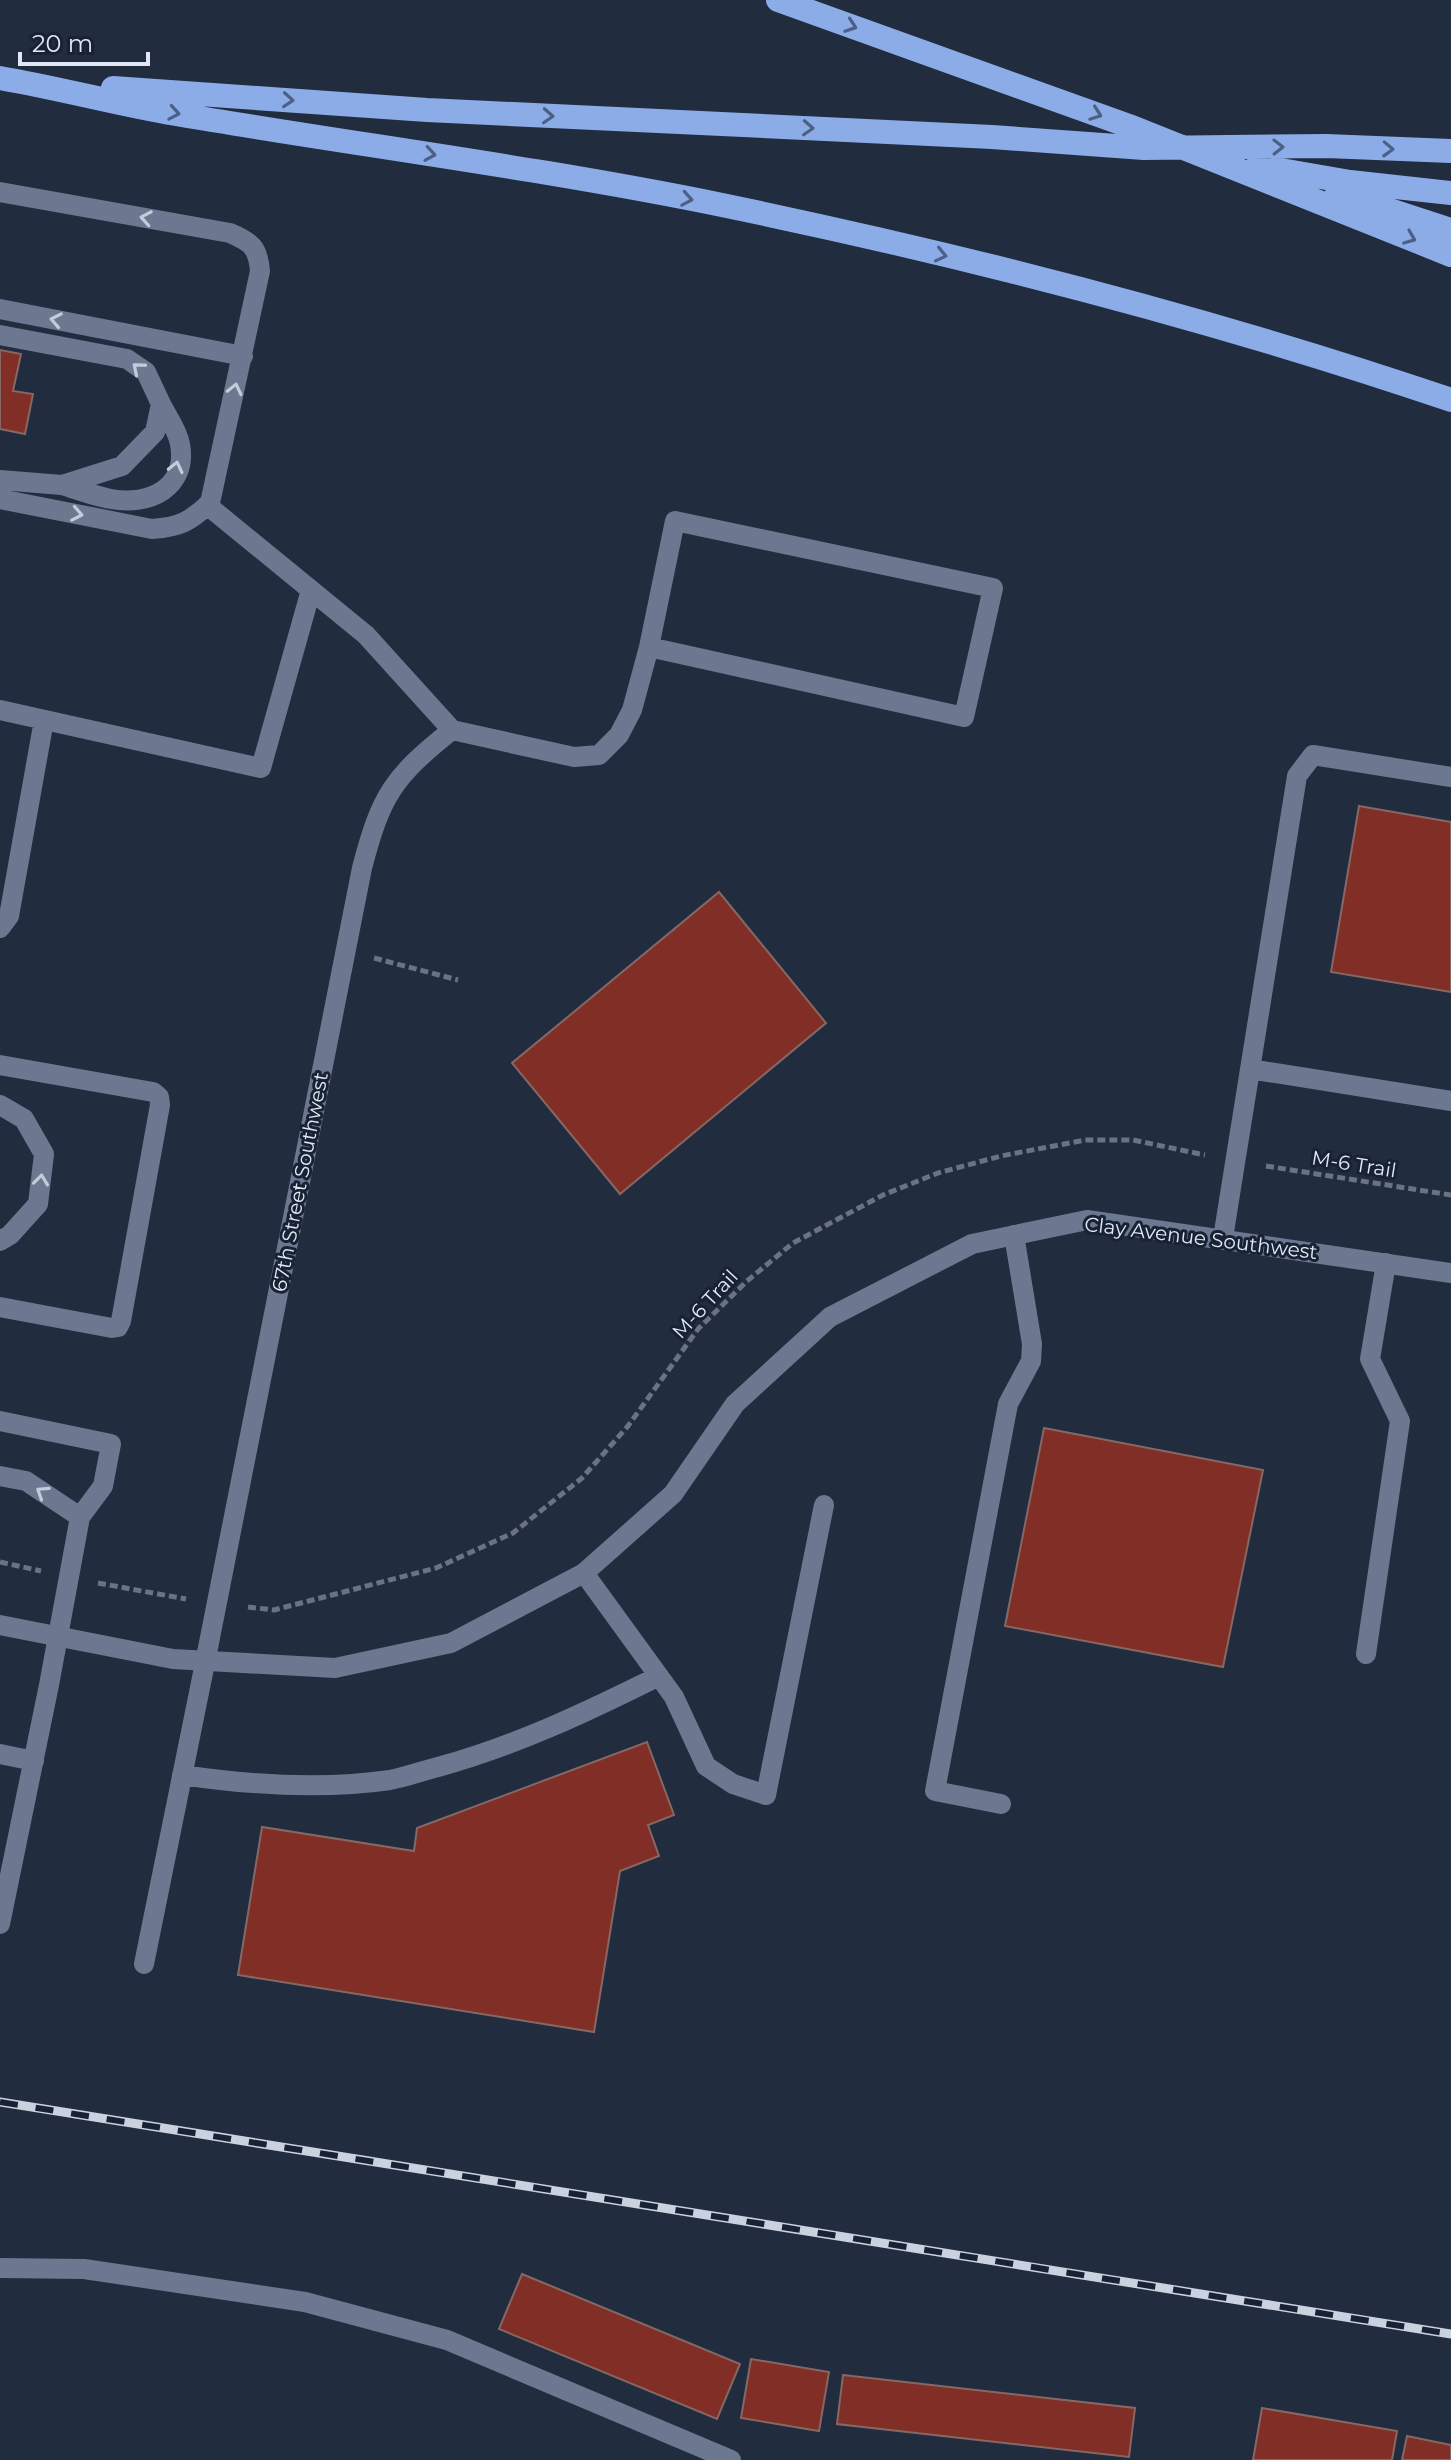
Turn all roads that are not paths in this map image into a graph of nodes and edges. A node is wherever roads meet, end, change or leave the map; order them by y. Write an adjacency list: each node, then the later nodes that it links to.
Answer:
1 (778, 0): 3 (highway, one-way to 3)
2 (8, 79): 4 (highway, one-way to 4); 13 (highway, one-way to 13)
3 (1129, 126): 8 (highway); 9 (highway, one-way to 9)
4 (1144, 148): 5 (highway, one-way to 5); 7 (highway)
5 (1451, 151)
6 (0, 192): 12 (street, one-way to 6)
7 (1447, 193)
8 (1451, 230)
9 (1451, 255)
10 (0, 309): 12 (street, one-way to 10)
11 (0, 335): 14 (street, one-way to 11)
12 (243, 356): 18 (street, one-way to 12)
13 (1451, 400)
14 (161, 404): 16 (street); 16 (street, one-way to 14)
15 (0, 480): 16 (street)
16 (62, 485)
17 (0, 499): 18 (street, one-way to 18)
18 (207, 505): 19 (street)
19 (311, 590): 22 (street); 23 (street)
20 (649, 647): 20 (street); 23 (street)
21 (0, 710): 22 (street)
22 (44, 720): 25 (street)
23 (452, 730): 44 (street, 67th Street Southwest)
24 (1451, 777): 27 (street)
25 (0, 928)
26 (0, 1065): 35 (street)
27 (1250, 1069): 28 (street); 31 (street)
28 (1451, 1101)
29 (0, 1105): 32 (street, one-way to 29)
30 (1014, 1235): 31 (street, Clay Avenue Southwest); 40 (street, Clay Avenue Southwest); 49 (street)
31 (1223, 1238): 33 (street, Clay Avenue Southwest)
32 (0, 1241)
33 (1386, 1263): 34 (street, Clay Avenue Southwest); 43 (street)
34 (1451, 1273)
35 (0, 1307)
36 (0, 1421): 39 (street)
37 (0, 1476): 39 (street, one-way to 37)
38 (824, 1505): 45 (street)
39 (80, 1517): 42 (street)
40 (584, 1573): 44 (street, Clay Avenue Southwest); 45 (street)
41 (0, 1625): 42 (street, Clay Avenue Southwest)
42 (59, 1637): 44 (street, Clay Avenue Southwest); 47 (street)
43 (1366, 1654)
44 (205, 1663): 48 (street, 67th Street Southwest)
45 (659, 1676): 48 (street)
46 (0, 1754): 47 (street)
47 (34, 1761): 50 (street)
48 (182, 1775): 51 (street, 67th Street Southwest)
49 (1001, 1804)
50 (0, 1924)
51 (144, 1964)
52 (0, 2268): 53 (street)
53 (731, 2460)

